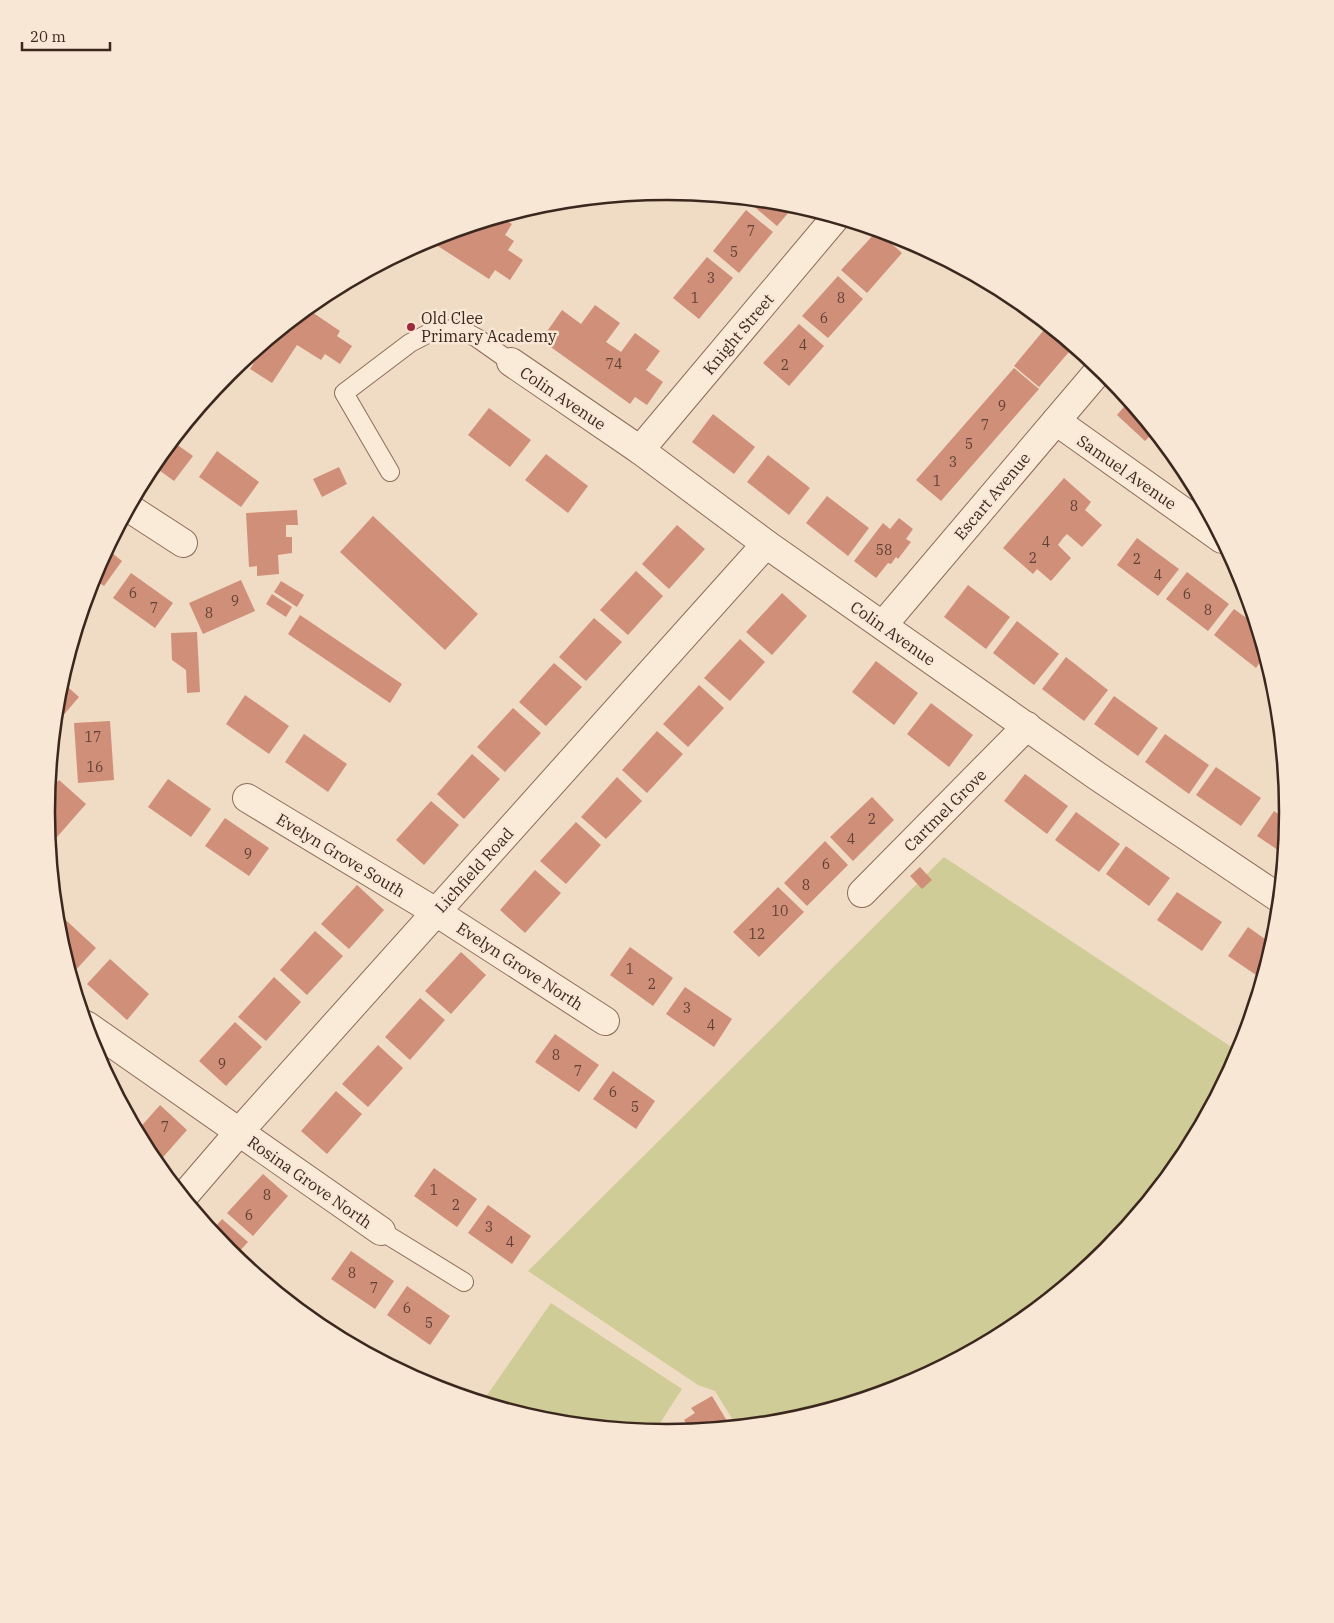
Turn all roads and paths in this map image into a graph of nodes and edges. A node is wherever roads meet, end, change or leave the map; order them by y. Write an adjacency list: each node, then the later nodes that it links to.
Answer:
1 (832, 222): 5 (street, Knight Street)
2 (511, 362): 5 (street, Colin Avenue); 6 (lane)
3 (1095, 375): 4 (street, Escart Avenue)
4 (1056, 422): 8 (street, Samuel Avenue); 11 (street, Escart Avenue)
5 (640, 450): 10 (street, Colin Avenue)
6 (390, 472)
7 (134, 511): 9 (street)
8 (1211, 531)
9 (183, 543)
10 (766, 544): 11 (street, Colin Avenue); 16 (street, Lichfield Road)
11 (882, 624): 12 (street, Colin Avenue)
12 (1027, 726): 14 (street, Cartmel Grove); 15 (street, Colin Avenue)
13 (247, 798): 16 (street, Evelyn Grove South)
14 (862, 893)
15 (1273, 894)
16 (436, 912): 17 (street, Evelyn Grove North); 19 (street, Lichfield Road)
17 (605, 1020)
18 (97, 1032): 19 (street, Rosina Grove North)
19 (239, 1132): 20 (street, Lichfield Road); 21 (street, Rosina Grove North)
20 (188, 1192)
21 (381, 1232): 22 (lane)
22 (464, 1282)

